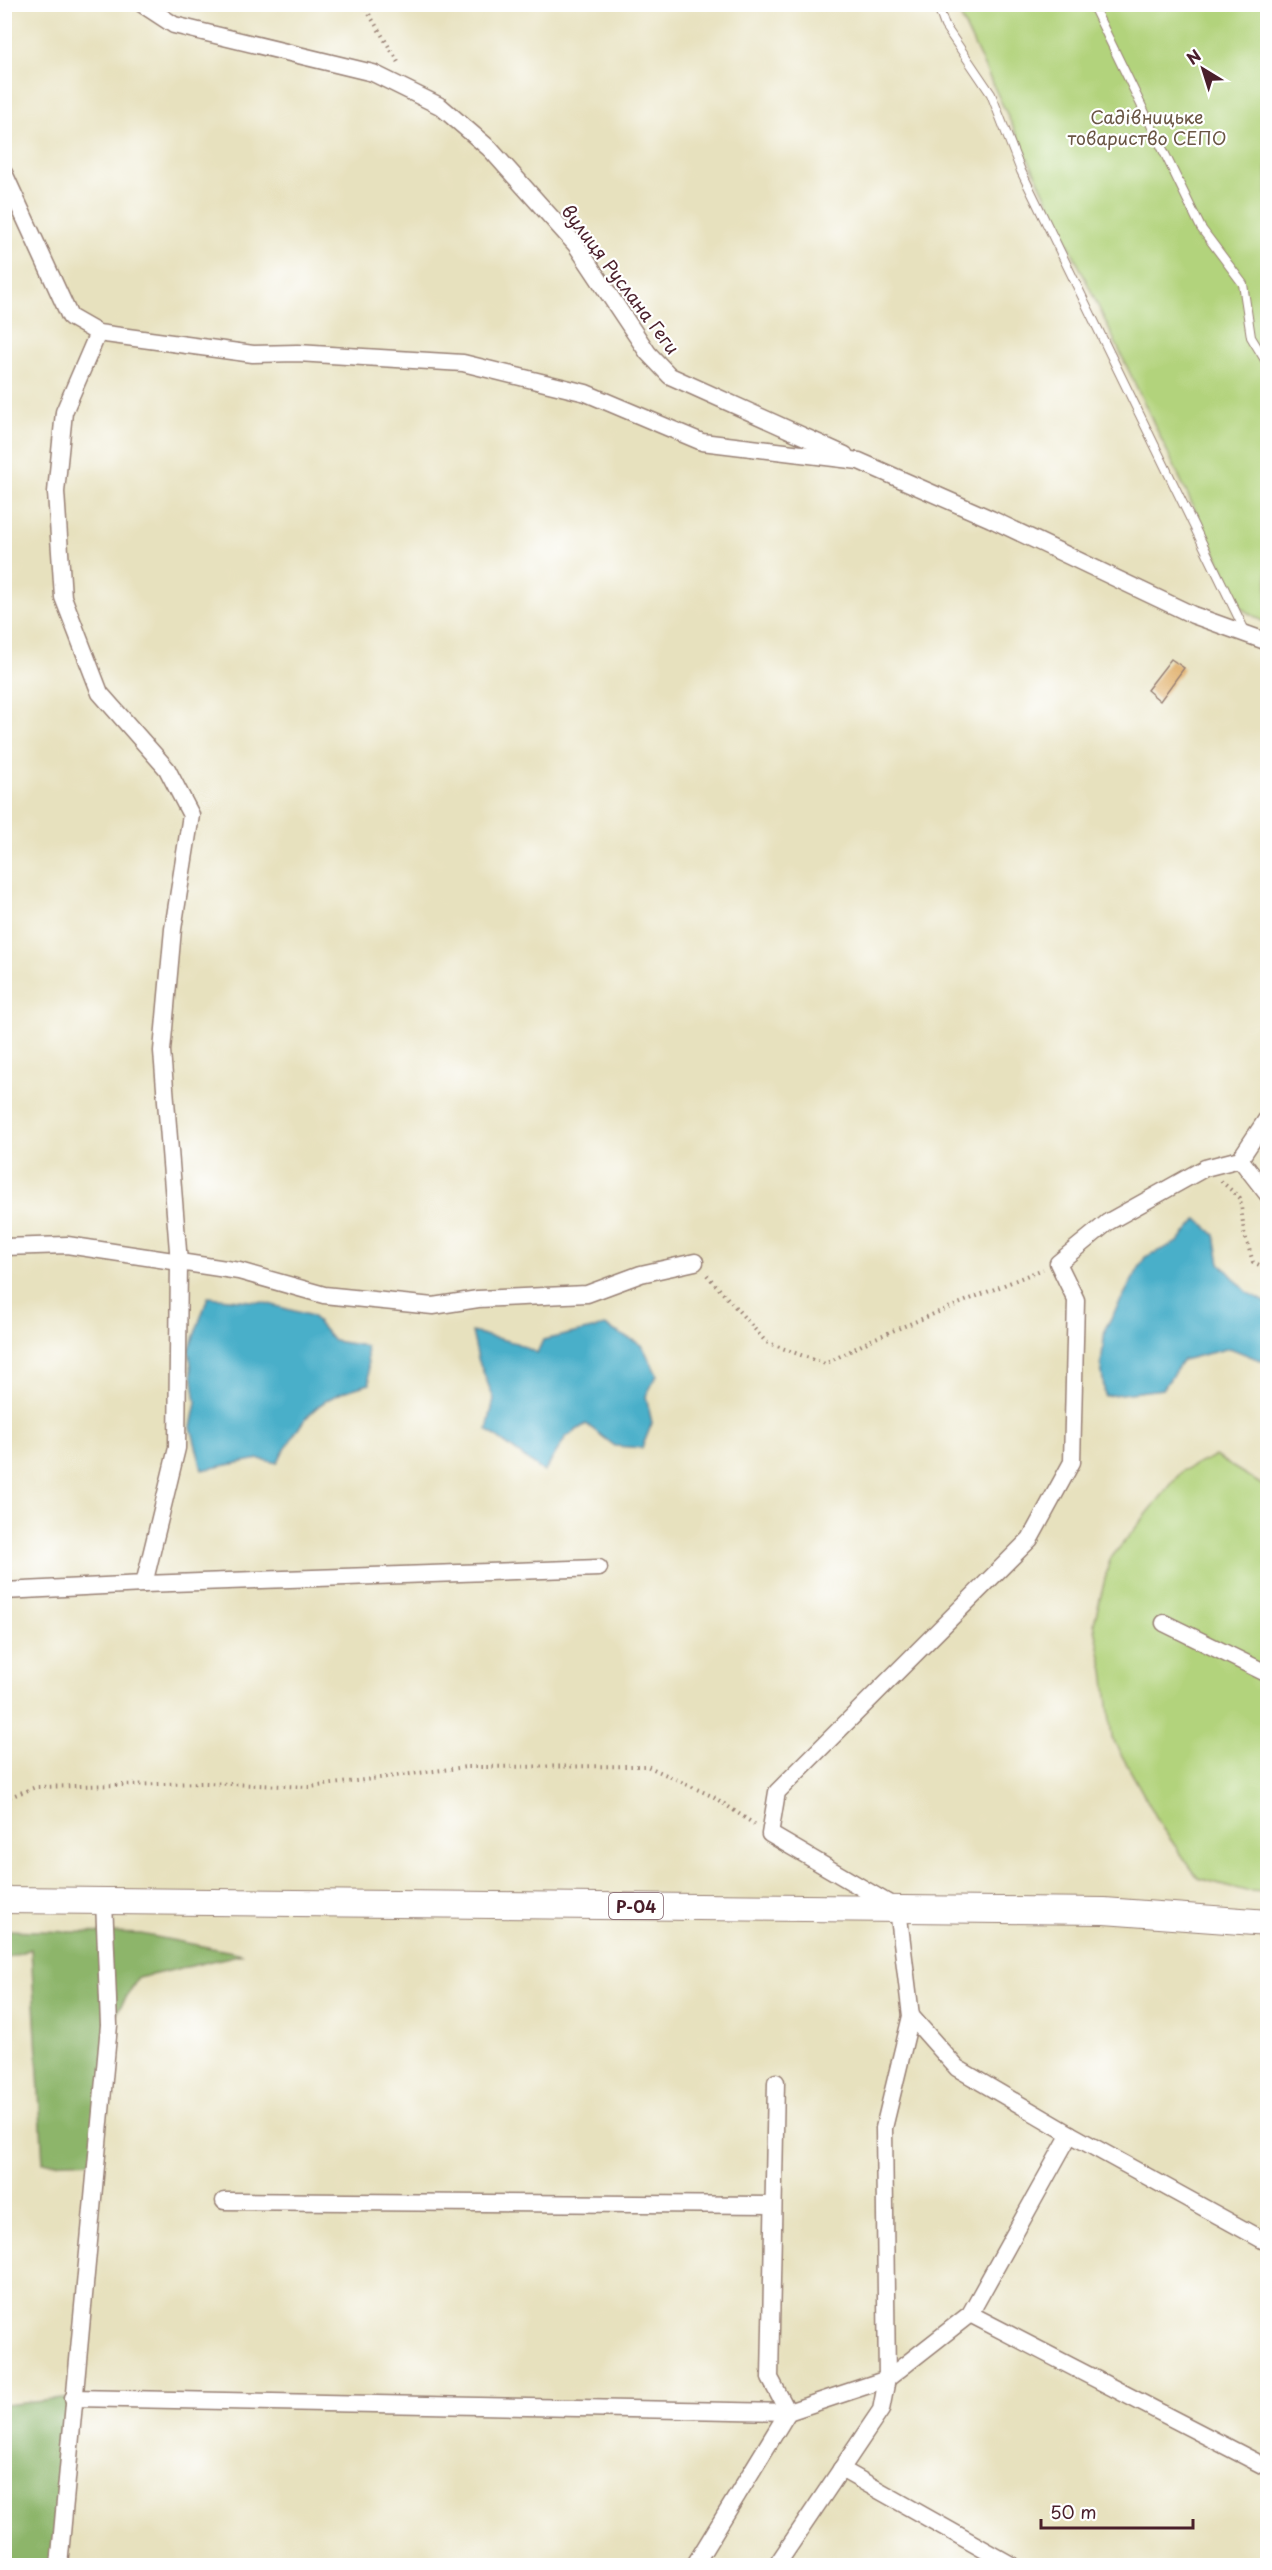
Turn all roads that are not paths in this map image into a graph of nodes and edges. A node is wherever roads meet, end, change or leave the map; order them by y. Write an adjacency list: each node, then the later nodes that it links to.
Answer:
1 (142, 4): 9 (street, вулиця Руслана Геги)
2 (937, 4): 10 (lane)
3 (1092, 4): 8 (lane)
4 (1262, 4): 5 (lane)
5 (1268, 15)
6 (4, 173): 7 (street)
7 (98, 333): 9 (street); 17 (street)
8 (1268, 365)
9 (859, 461): 10 (street, вулиця Руслана Геги)
10 (1246, 633): 11 (street, вулиця Руслана Геги)
11 (1268, 642)
12 (1268, 1117): 13 (street)
13 (1240, 1158): 14 (street); 25 (street)
14 (1268, 1195)
15 (4, 1247): 17 (street)
16 (695, 1262): 17 (street)
17 (179, 1263): 19 (street)
18 (599, 1568): 19 (street)
19 (144, 1584): 20 (street)
20 (4, 1591)
21 (1164, 1623): 22 (street)
22 (1268, 1674)
23 (4, 1900): 24 (main road, Р-04)
24 (104, 1901): 25 (main road, Р-04); 35 (street)
25 (898, 1909): 26 (main road, Р-04); 27 (street)
26 (1268, 1923)
27 (911, 2016): 29 (street); 34 (street)
28 (776, 2082): 31 (street)
29 (1071, 2134): 32 (street); 33 (street)
30 (224, 2201): 31 (street)
31 (773, 2205): 36 (street)
32 (1268, 2243)
33 (970, 2313): 34 (street); 37 (street)
34 (887, 2379): 36 (street); 38 (street)
35 (74, 2398): 36 (street); 39 (street)
36 (788, 2412): 40 (street)
37 (1268, 2468)
38 (841, 2469): 41 (street); 42 (street)
39 (59, 2565)
40 (694, 2565)
41 (777, 2565)
42 (1013, 2565)

